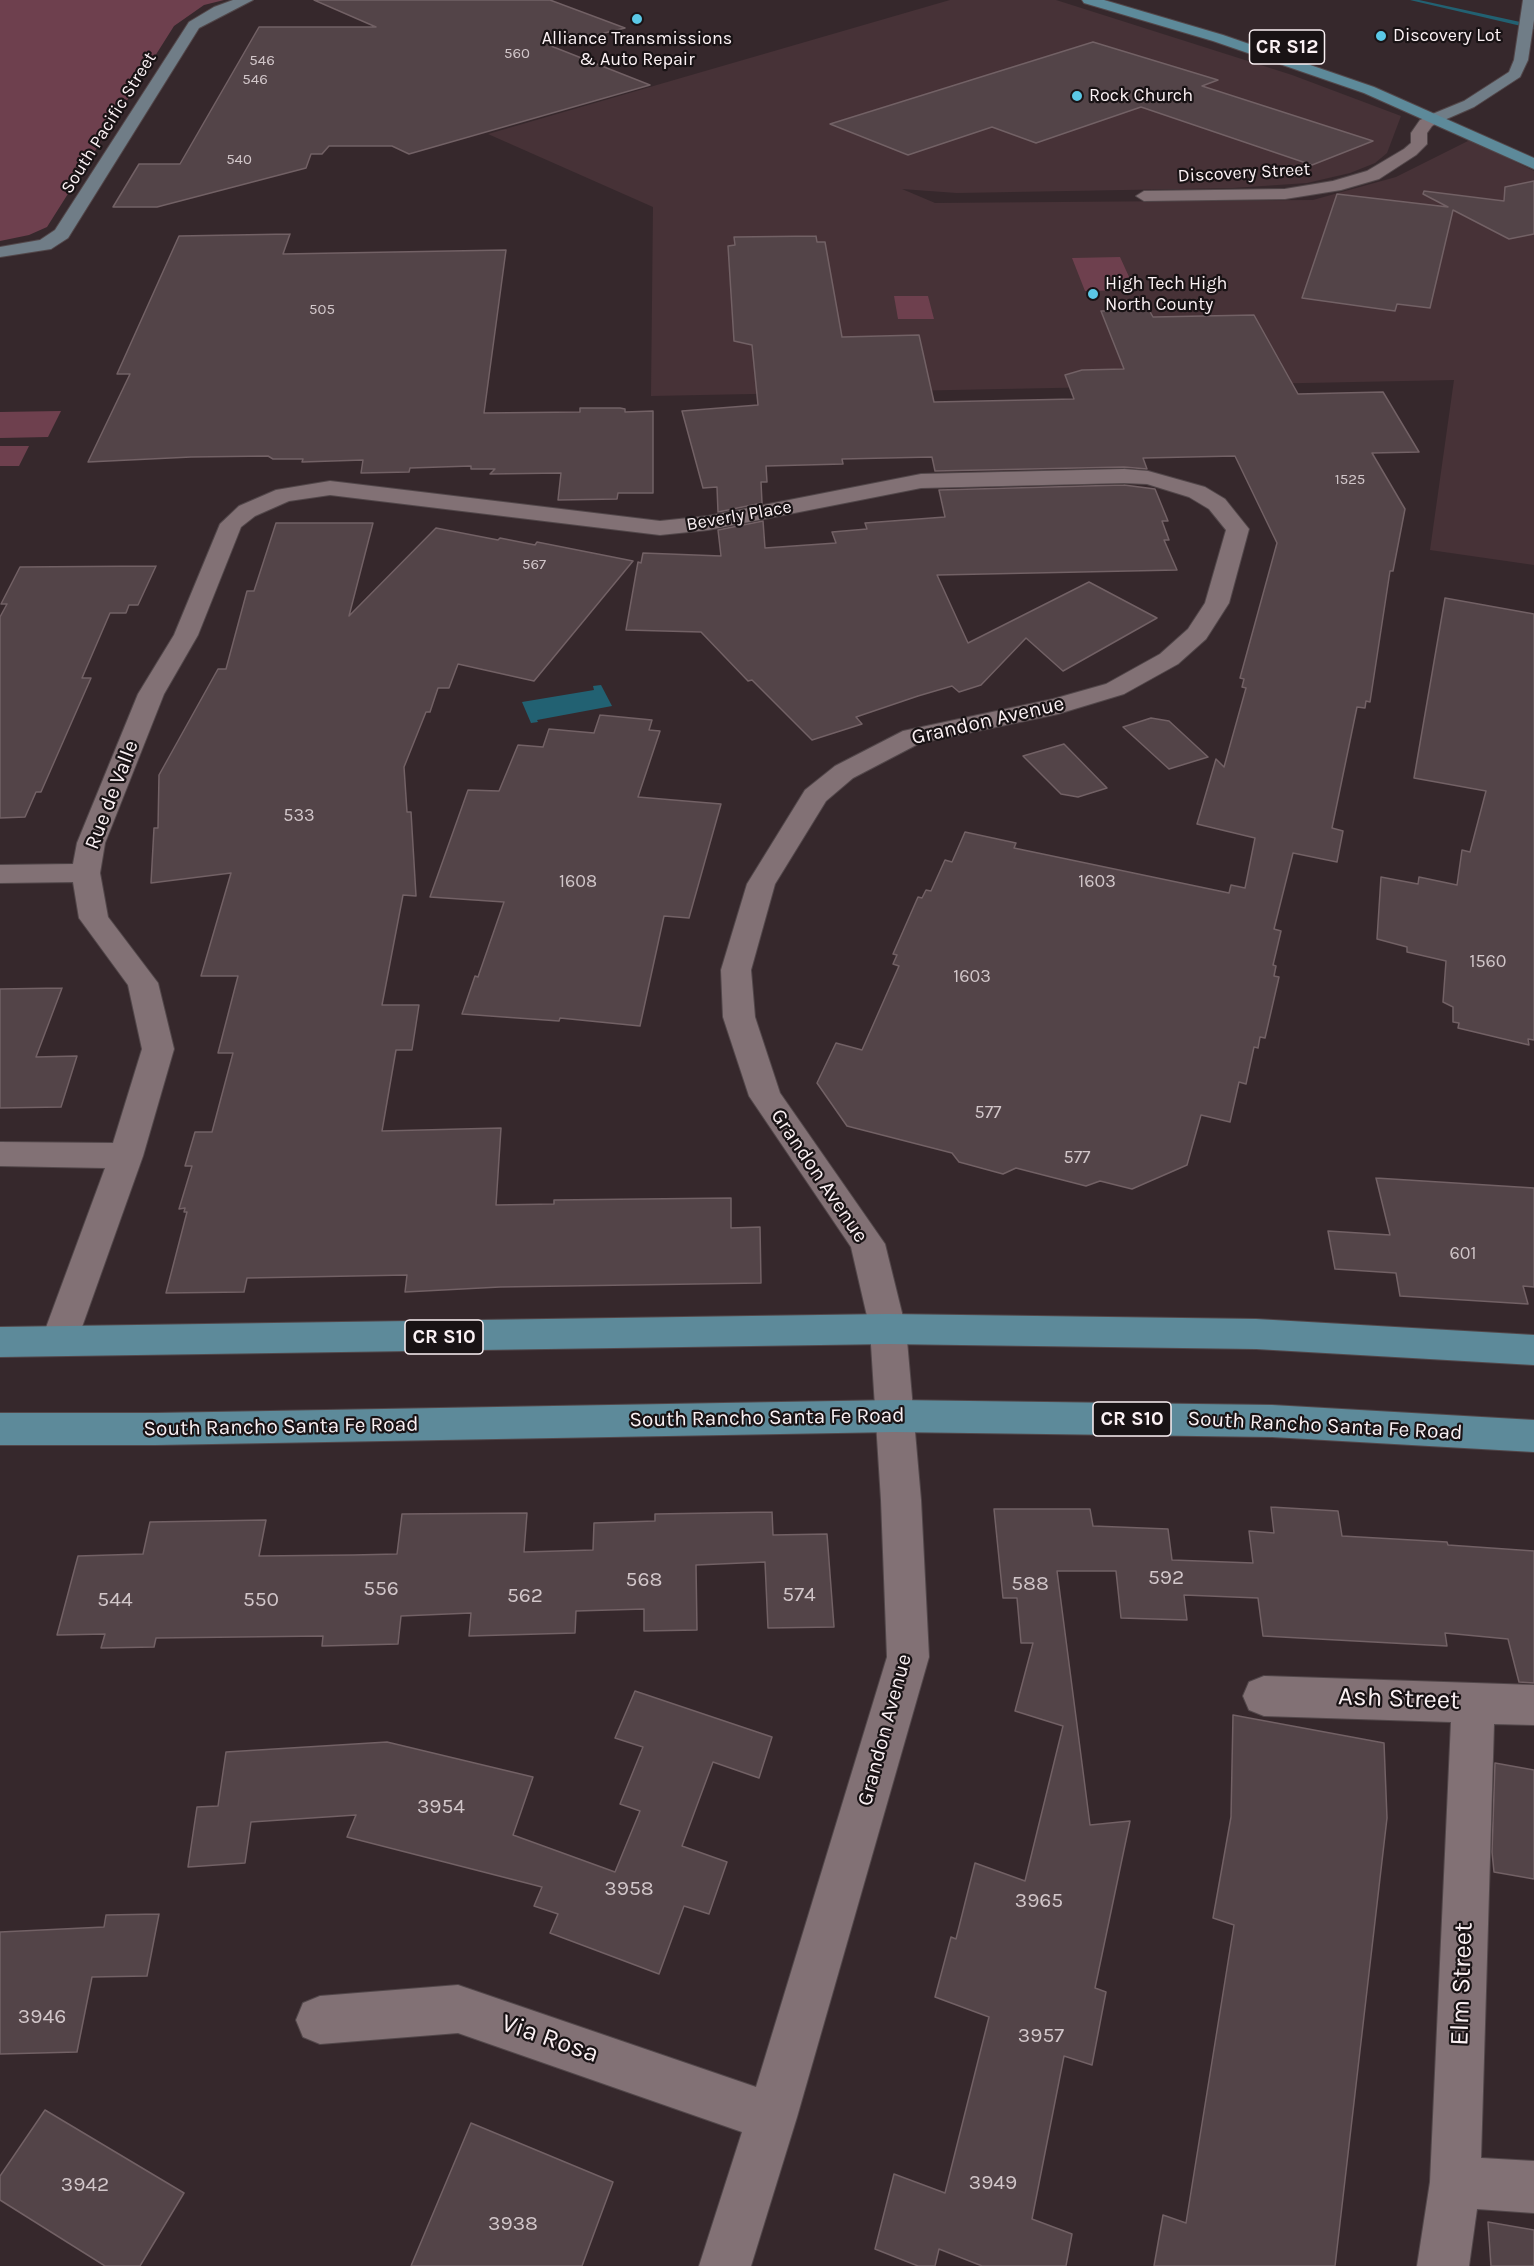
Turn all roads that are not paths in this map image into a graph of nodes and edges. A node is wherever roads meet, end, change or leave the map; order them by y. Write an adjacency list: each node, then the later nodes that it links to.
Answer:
1 (246, 0): 15 (street, South Pacific Street)
2 (1089, 0): 9 (main road, CR S12)
3 (1132, 0): 6 (main road, CR S12)
4 (1529, 7): 5 (street)
5 (1521, 60): 7 (street); 8 (street)
6 (1379, 78)
7 (1440, 101): 8 (main road); 9 (street)
8 (1457, 109): 10 (main road); 11 (street)
9 (1417, 110): 11 (main road, CR S12); 12 (street)
10 (1474, 116)
11 (1436, 118): 12 (street); 13 (main road, CR S12)
12 (1410, 152): 14 (street, Discovery Street)
13 (1534, 164)
14 (1144, 196)
15 (0, 252)
16 (231, 524): 17 (street, Beverly Place); 18 (street, Rue de Valle)
17 (1238, 529): 22 (street, Grandon Avenue)
18 (86, 873): 19 (street); 21 (street, Rue de Valle)
19 (0, 874)
20 (0, 1154): 21 (street)
21 (126, 1156): 23 (street, Rue de Valle)
22 (888, 1329): 23 (main road, CR S10); 25 (main road, CR S10); 26 (street, Grandon Avenue)
23 (59, 1341): 24 (main road, CR S10)
24 (0, 1342)
25 (1534, 1350)
26 (894, 1416): 27 (main road, South Rancho Santa Fe Road / CR S10); 28 (main road, South Rancho Santa Fe Road / CR S10); 33 (street, Grandon Avenue)
27 (0, 1429)
28 (1534, 1436)
29 (1264, 1696): 30 (street, Ash Street)
30 (1473, 1701): 31 (street, Ash Street); 34 (street, Elm Street)
31 (1534, 1705)
32 (320, 2020): 33 (street, Via Rosa)
33 (772, 2117): 36 (street, Grandon Avenue)
34 (1455, 2182): 35 (street); 37 (street, Elm Street)
35 (1534, 2187)
36 (725, 2266)
37 (1443, 2266)

